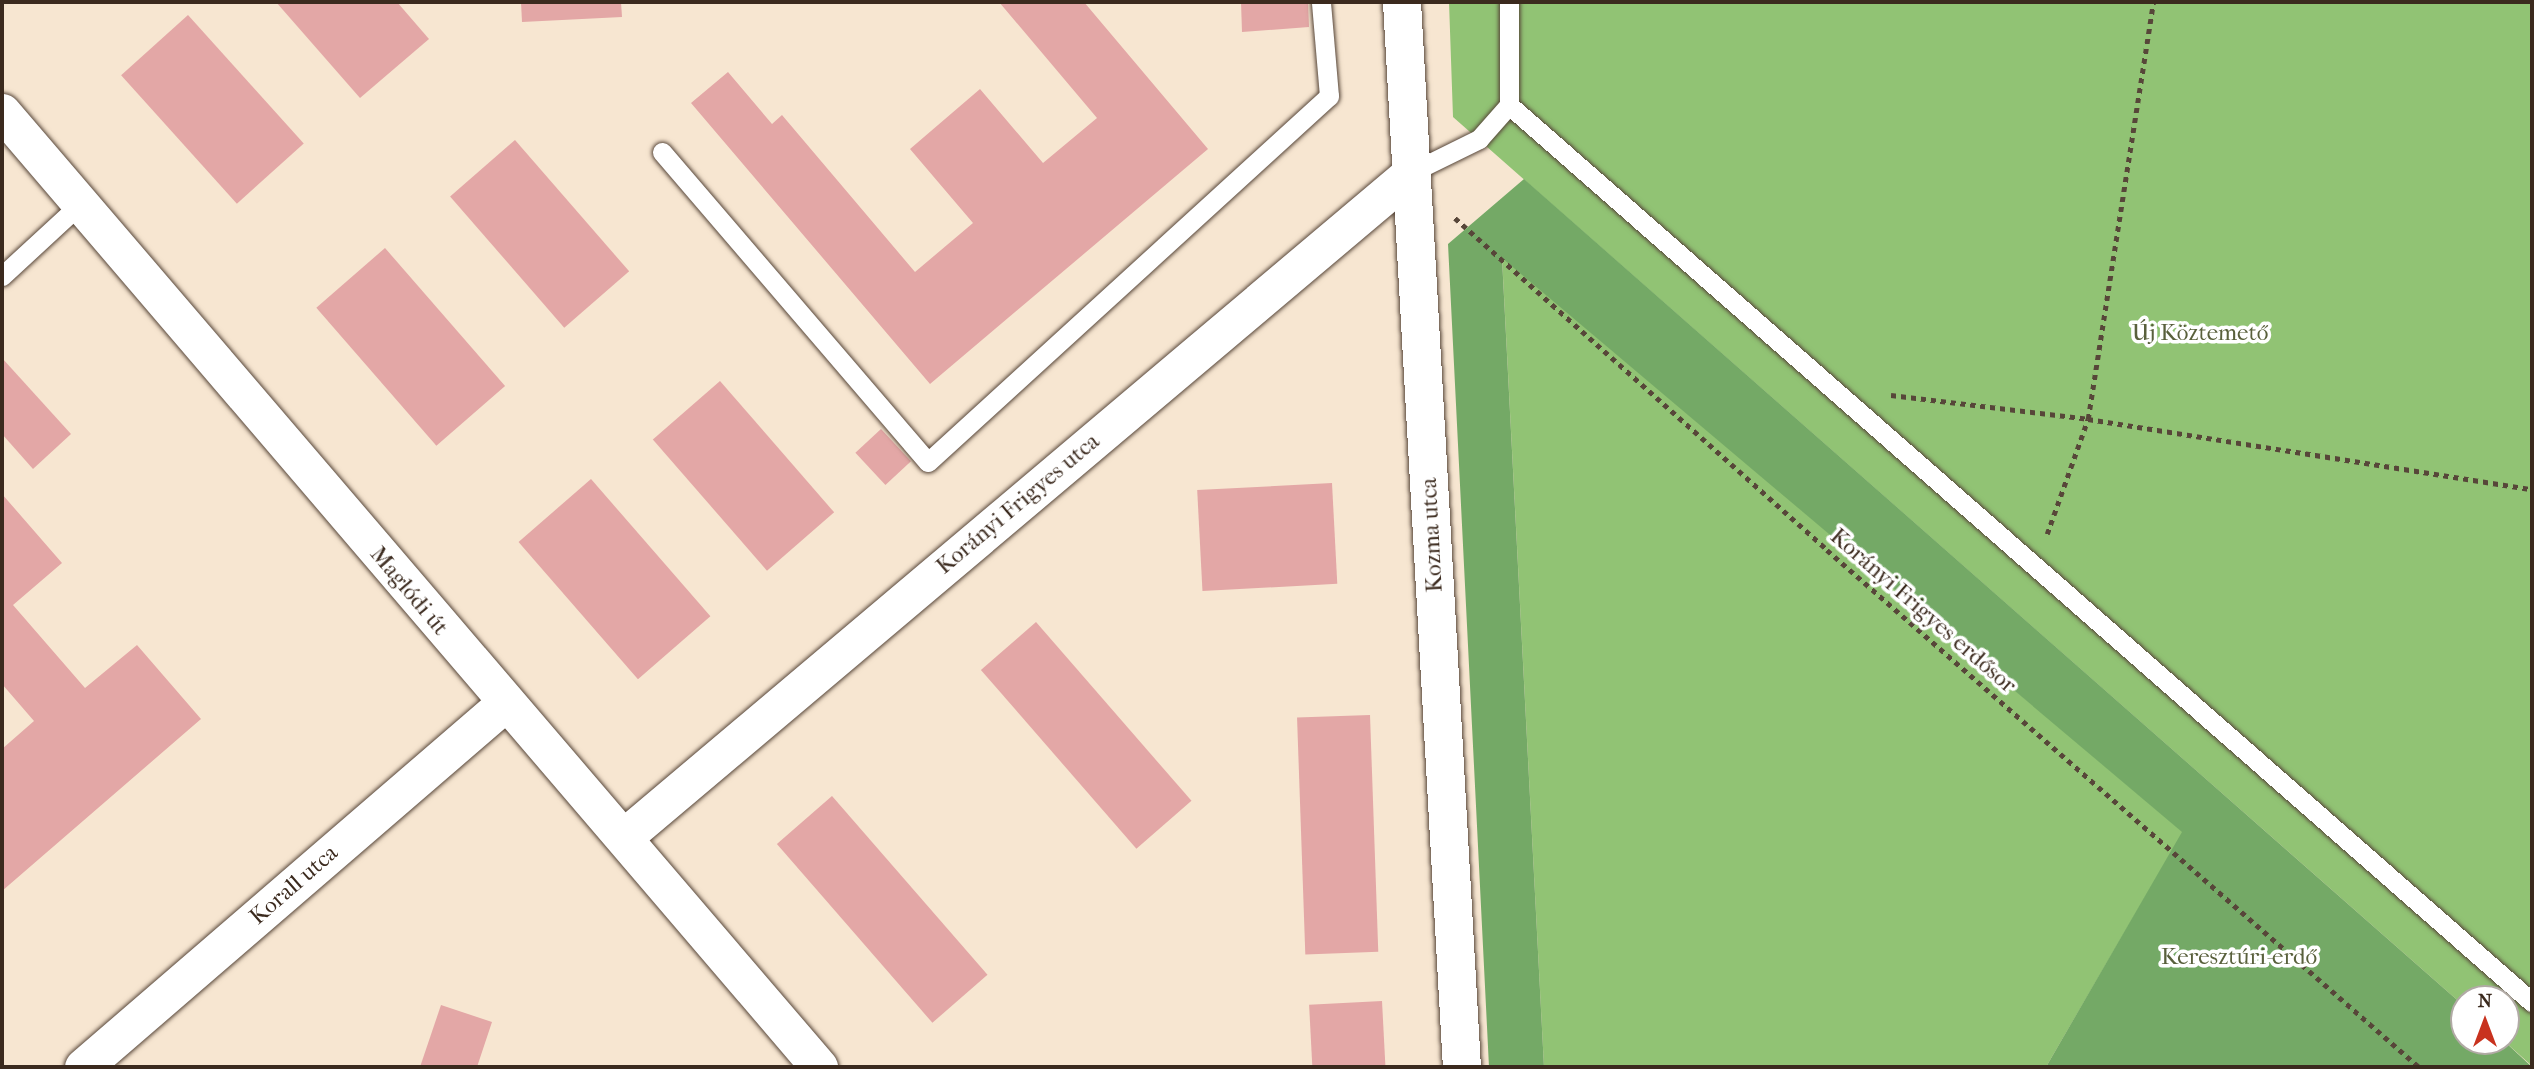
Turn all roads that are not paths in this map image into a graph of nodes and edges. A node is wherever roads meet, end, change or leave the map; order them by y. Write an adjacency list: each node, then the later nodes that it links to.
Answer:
1 (1321, 2): 6 (lane)
2 (1402, 2): 7 (street, Kozma utca)
3 (1508, 2): 4 (lane)
4 (1509, 105): 7 (lane); 12 (lane)
5 (2, 112): 8 (street, Maglódi út)
6 (663, 152)
7 (1412, 172): 11 (street, Korányi Frigyes utca); 15 (street, Kozma utca)
8 (80, 204): 9 (lane); 10 (street, Maglódi út)
9 (2, 276)
10 (505, 703): 11 (street, Maglódi út); 13 (street, Korall utca)
11 (624, 836): 14 (street, Maglódi út)
12 (2532, 1002)
13 (83, 1067)
14 (819, 1067)
15 (1462, 1067)

